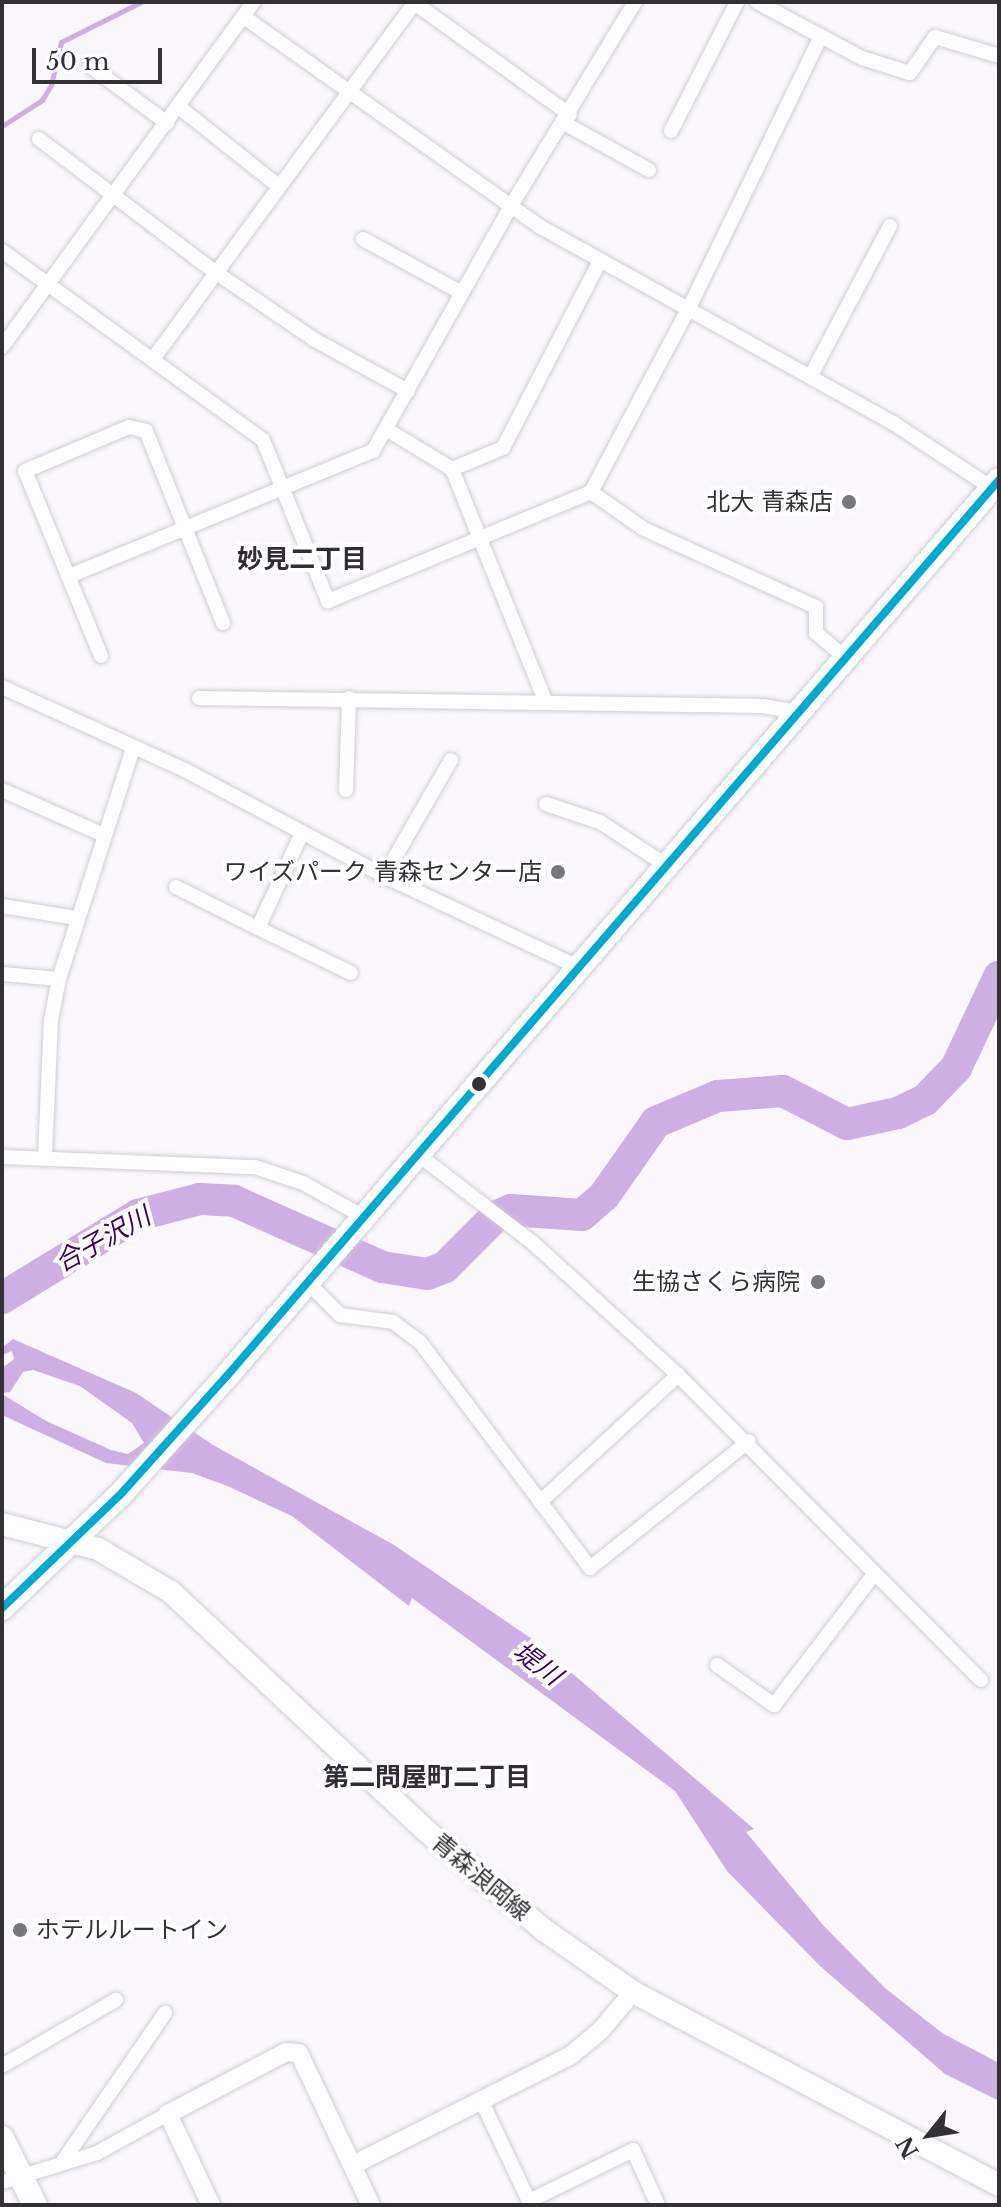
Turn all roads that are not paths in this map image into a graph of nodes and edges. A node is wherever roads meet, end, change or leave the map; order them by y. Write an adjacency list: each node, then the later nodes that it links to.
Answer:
1 (254, 2): 6 (street)
2 (414, 2): 10 (street); 12 (street)
3 (635, 2): 12 (street)
4 (737, 2): 14 (street)
5 (757, 2): 7 (street)
6 (244, 17): 10 (street); 11 (street)
7 (821, 36): 8 (street); 27 (street)
8 (999, 56)
9 (90, 66): 13 (street)
10 (349, 90): 17 (street); 19 (street)
11 (179, 107): 13 (street); 17 (street)
12 (567, 119): 16 (street); 19 (street)
13 (167, 123): 18 (street)
14 (671, 131)
15 (39, 139): 18 (street)
16 (649, 170)
17 (277, 185): 24 (street)
18 (112, 195): 24 (street); 25 (street)
19 (511, 206): 23 (street); 26 (street)
20 (890, 226): 30 (street)
21 (363, 239): 26 (street)
22 (2, 251): 25 (street)
23 (600, 261): 27 (street); 33 (street)
24 (215, 272): 29 (street); 31 (street)
25 (47, 284): 28 (street); 29 (street)
26 (462, 293): 31 (street)
27 (689, 308): 30 (street); 36 (street)
28 (2, 347)
29 (153, 359): 35 (street)
30 (810, 377): 34 (street)
31 (408, 391): 32 (street)
32 (386, 429): 33 (street); 35 (street)
33 (452, 469): 38 (street)
34 (996, 484): 42 (highway)
35 (284, 489): 37 (street); 38 (street)
36 (591, 492): 38 (street); 42 (street)
37 (185, 530): 39 (street); 39 (street); 40 (street)
38 (478, 541): 46 (street)
39 (69, 576): 41 (street)
40 (223, 623)
41 (101, 656)
42 (846, 658): 47 (highway)
43 (2, 687): 48 (street)
44 (199, 698): 45 (street)
45 (349, 698): 46 (street); 51 (street)
46 (546, 703): 47 (street)
47 (798, 712): 55 (highway)
48 (133, 748): 53 (street); 54 (street)
49 (451, 760): 56 (street)
50 (2, 790): 54 (street)
51 (346, 790)
52 (546, 804): 55 (street)
53 (302, 833): 56 (street); 60 (street)
54 (104, 835): 59 (street)
55 (666, 865): 61 (highway)
56 (384, 876): 61 (street)
57 (176, 887): 60 (street)
58 (2, 906): 59 (street)
59 (76, 918): 64 (street)
60 (258, 928): 62 (street)
61 (580, 968): 66 (highway)
62 (351, 973)
63 (2, 974): 64 (street)
64 (59, 979): 65 (street)
65 (45, 1156): 67 (street); 68 (street)
66 (420, 1156): 68 (highway); 70 (street)
67 (2, 1157)
68 (360, 1222): 69 (highway)
69 (311, 1280): 72 (street); 74 (highway)
70 (678, 1375): 71 (street); 72 (street)
71 (749, 1441): 72 (street); 75 (street)
72 (540, 1502)
73 (2, 1524): 74 (main road, 青森浪岡線)
74 (74, 1540): 76 (highway); 79 (main road, 青森浪岡線)
75 (874, 1574): 77 (street); 78 (street)
76 (2, 1608)
77 (717, 1665)
78 (981, 1680)
79 (633, 1992): 83 (street); 89 (main road, 青森浪岡線)
80 (116, 2000): 82 (street)
81 (165, 2013): 86 (street)
82 (2, 2066)
83 (482, 2102): 87 (street); 90 (street)
84 (168, 2114): 86 (street); 87 (street); 92 (street)
85 (2, 2138): 88 (highway)
86 (63, 2161): 88 (street)
87 (353, 2165): 93 (street)
88 (13, 2178): 91 (highway)
89 (999, 2185)
90 (530, 2203): 94 (street)
91 (35, 2205)
92 (211, 2205)
93 (371, 2205)
94 (658, 2205)

